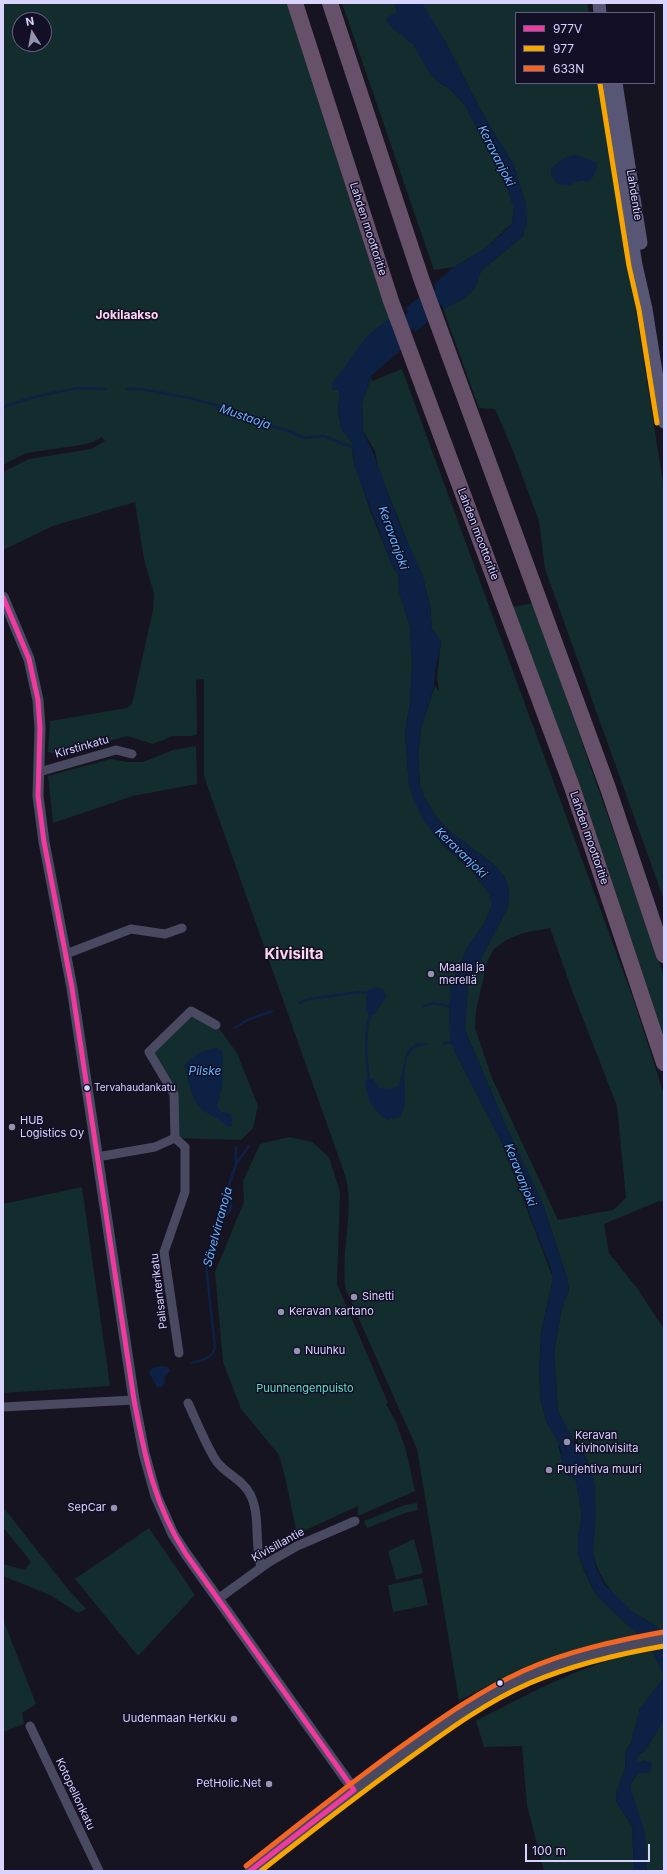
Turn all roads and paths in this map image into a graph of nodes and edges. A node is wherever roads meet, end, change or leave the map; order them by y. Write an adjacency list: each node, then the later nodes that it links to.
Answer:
1 (295, 3): 14 (highway, Lahden moottoritie)
2 (330, 3): 12 (highway)
3 (607, 84): 5 (main road, Lahdentie)
4 (616, 84): 5 (main road, Lahdentie)
5 (627, 183): 6 (main road, Lahdentie)
6 (664, 422)
7 (3, 597): 9 (street)
8 (132, 754): 9 (street, Kirstinkatu)
9 (38, 772): 11 (street)
10 (182, 928): 11 (street)
11 (66, 954): 16 (street)
12 (664, 955)
13 (216, 1025): 15 (street)
14 (664, 1063)
15 (175, 1138): 16 (street); 17 (street, Palisanterikatu)
16 (97, 1157): 18 (street)
17 (179, 1353)
18 (134, 1400): 20 (street); 23 (street)
19 (188, 1404): 22 (street)
20 (3, 1407)
21 (355, 1521): 22 (street, Kivisillantie)
22 (261, 1567): 23 (street, Kivisillantie)
23 (218, 1599): 26 (street)
24 (664, 1640): 26 (street)
25 (30, 1726): 27 (street, Kotopellonkatu)
26 (354, 1790): 28 (street)
27 (99, 1871)
28 (250, 1871)

